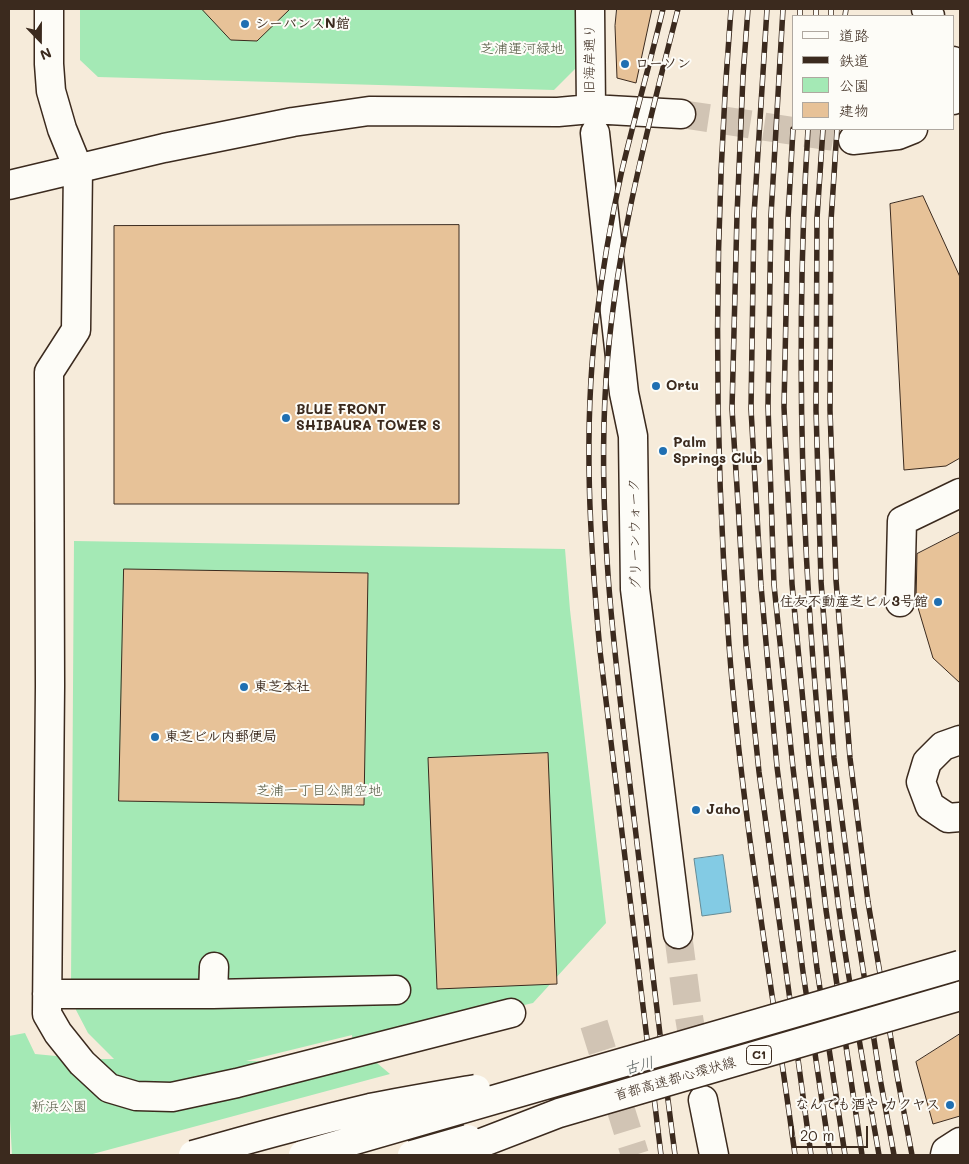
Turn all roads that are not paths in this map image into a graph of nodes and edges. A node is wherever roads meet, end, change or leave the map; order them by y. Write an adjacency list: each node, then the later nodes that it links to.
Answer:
1 (50, 9): 9 (main road)
2 (590, 9): 6 (main road, 旧海岸通り)
3 (954, 63): 4 (main road)
4 (960, 76)
5 (681, 114): 6 (main road)
6 (593, 121): 9 (main road); 15 (main road, グリーンウォーク)
7 (910, 130): 8 (main road)
8 (853, 140)
9 (78, 168): 10 (main road); 19 (main road)
10 (9, 185)
11 (960, 494): 12 (main road)
12 (900, 602)
13 (960, 740): 14 (main road)
14 (960, 818)
15 (678, 934)
16 (960, 965): 23 (main road, C1, bridge)
17 (214, 967): 20 (main road)
18 (396, 990): 20 (main road)
19 (47, 994): 20 (main road); 22 (main road)
20 (213, 994)
21 (960, 996): 25 (main road, 首都高速都心環状線 / C1, bridge)
22 (511, 1013)
23 (625, 1062): 27 (main road, bridge); 28 (main road, C1, bridge)
24 (703, 1100): 31 (main road)
25 (559, 1113): 29 (main road, bridge); 30 (main road, 首都高速都心環状線 / C1, bridge)
26 (960, 1142): 32 (main road)
27 (193, 1155)
28 (303, 1155)
29 (412, 1155)
30 (450, 1155)
31 (714, 1155)
32 (945, 1155)

